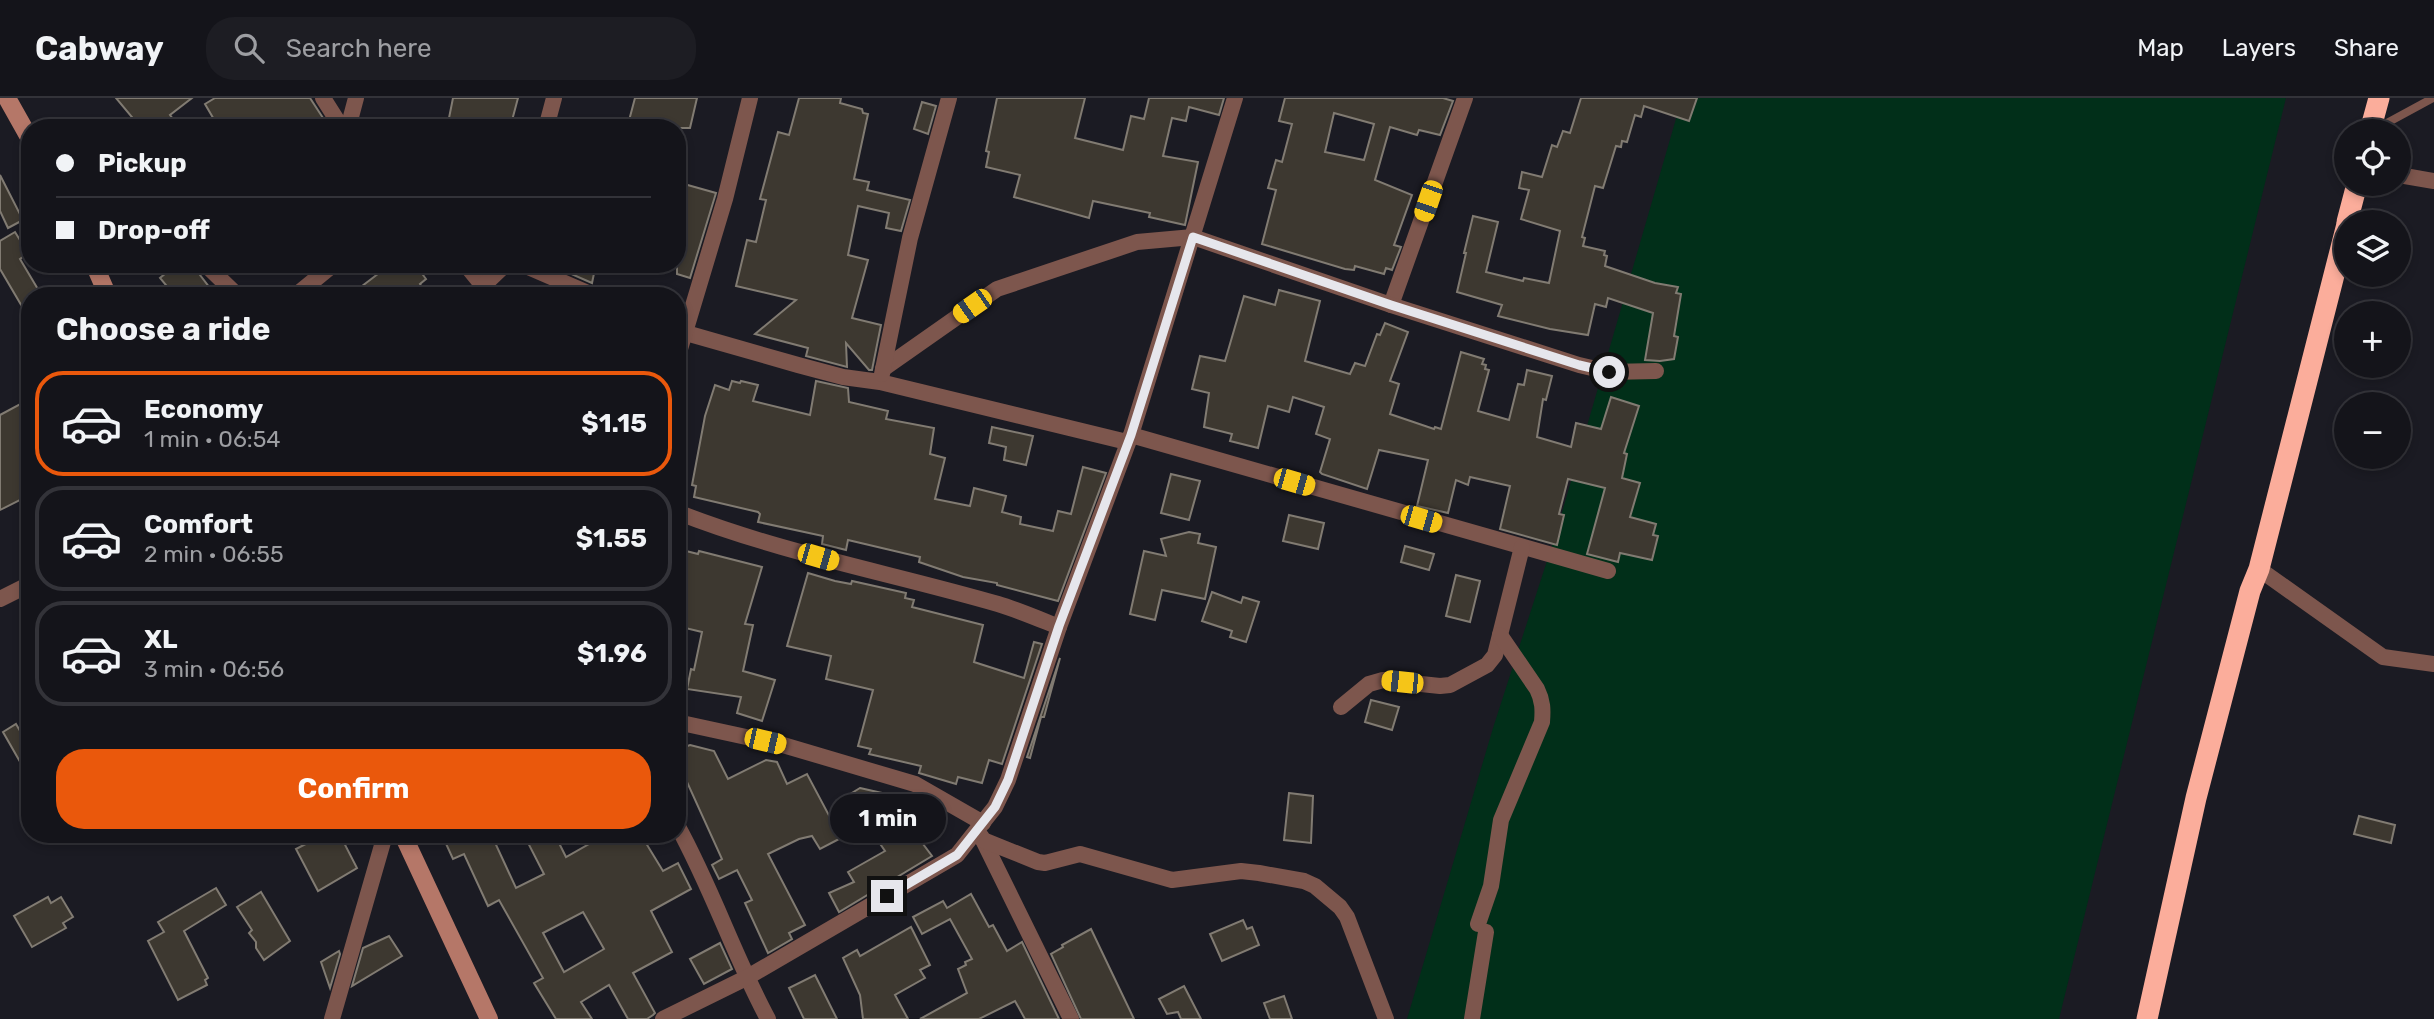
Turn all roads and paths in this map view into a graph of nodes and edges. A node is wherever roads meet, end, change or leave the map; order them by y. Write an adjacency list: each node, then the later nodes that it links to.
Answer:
1 (7, 98): 16 (main road)
2 (323, 98): 11 (street)
3 (356, 98): 12 (street)
4 (554, 98): 13 (street)
5 (750, 98): 30 (street)
6 (949, 98): 33 (street)
7 (1235, 98): 19 (street)
8 (1465, 98): 29 (street)
9 (2379, 98): 14 (highway)
10 (2434, 98): 15 (lane)
11 (336, 119)
12 (350, 119)
13 (548, 119)
14 (2374, 119)
15 (2394, 119)
16 (21, 123)
17 (2411, 177): 18 (street)
18 (2434, 181)
19 (1193, 237): 29 (street); 33 (street); 34 (street)
20 (214, 273): 25 (street)
21 (323, 273): 26 (street)
22 (472, 273): 27 (street)
23 (542, 273): 28 (street)
24 (2334, 274): 37 (highway)
25 (229, 287)
26 (306, 287)
27 (483, 287)
28 (574, 287)
29 (1391, 305): 32 (street)
30 (686, 307)
31 (686, 333): 33 (street)
32 (1656, 371)
33 (881, 375): 34 (street)
34 (1129, 439): 36 (street); 41 (street)
35 (686, 515): 41 (street)
36 (1522, 547): 38 (street); 42 (street)
37 (2259, 569): 43 (street); 58 (highway)
38 (1608, 571)
39 (21, 587): 40 (street)
40 (2, 592)
41 (1059, 626): 46 (street)
42 (1500, 635): 44 (street); 57 (street)
43 (2434, 664)
44 (1341, 707)
45 (686, 725): 46 (street)
46 (981, 831): 50 (street); 55 (street); 56 (street)
47 (686, 841): 50 (street)
48 (383, 843): 51 (street)
49 (407, 843): 52 (main road)
50 (746, 978): 53 (street); 54 (street)
51 (332, 1019)
52 (489, 1019)
53 (663, 1019)
54 (768, 1019)
55 (1072, 1019)
56 (1386, 1019)
57 (1472, 1019)
58 (2147, 1019)

